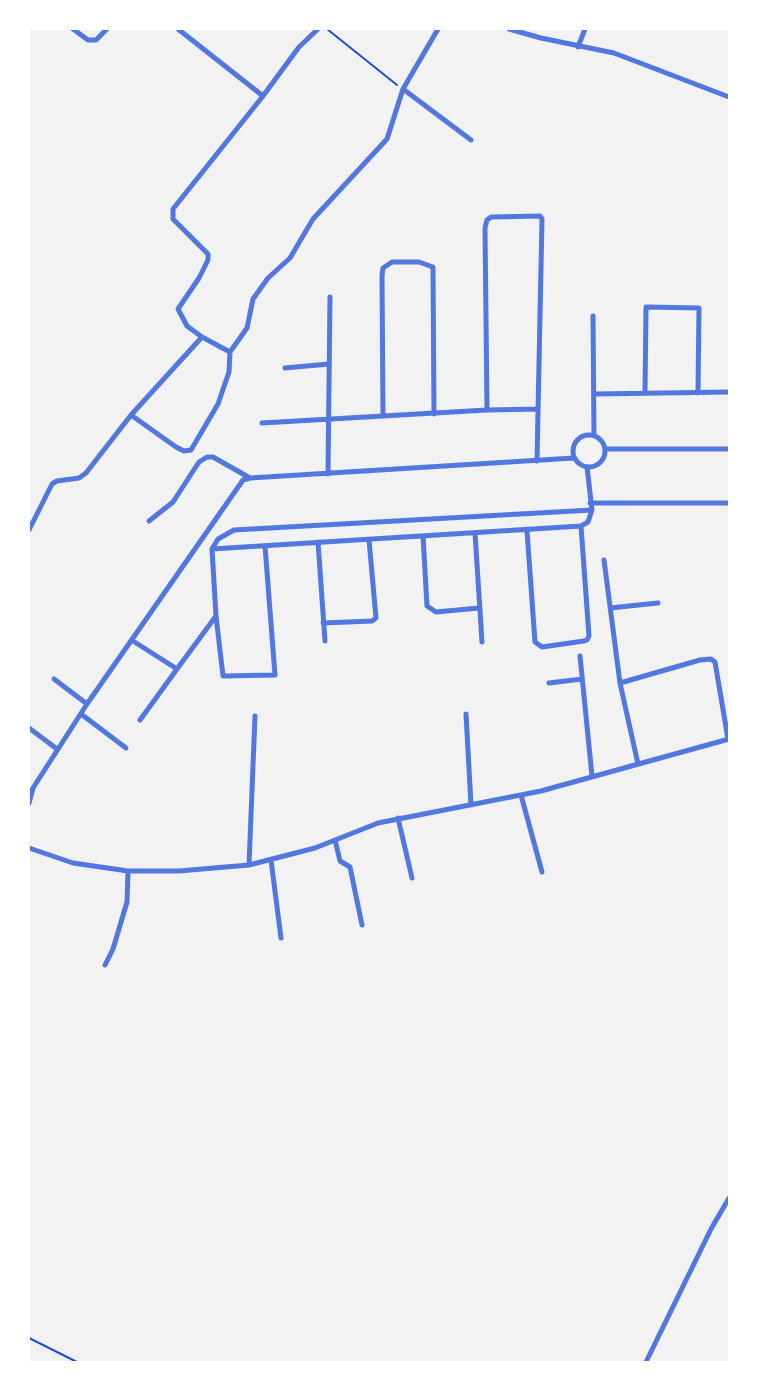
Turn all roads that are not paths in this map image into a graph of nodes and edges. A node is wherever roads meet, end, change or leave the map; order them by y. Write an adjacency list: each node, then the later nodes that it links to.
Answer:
1 (73, 29): 2 (street)
2 (107, 29)
3 (178, 29): 10 (street)
4 (318, 29): 10 (street)
5 (438, 29): 9 (street)
6 (509, 29): 8 (street)
7 (585, 29): 8 (street)
8 (578, 47): 11 (street)
9 (404, 90): 12 (street); 16 (street)
10 (263, 96): 15 (street)
11 (729, 97)
12 (471, 140)
13 (330, 298): 17 (street)
14 (593, 316): 22 (street)
15 (202, 337): 16 (street); 26 (street)
16 (230, 352): 26 (street)
17 (329, 364): 18 (street); 28 (street)
18 (285, 368)
19 (729, 392): 21 (street)
20 (645, 393): 21 (street); 21 (street); 22 (street)
21 (698, 393)
22 (595, 394): 30 (street)
23 (487, 410): 24 (street); 24 (street); 25 (street)
24 (538, 410): 34 (street)
25 (434, 414): 27 (street); 27 (street)
26 (131, 415): 43 (street)
27 (383, 416): 28 (street)
28 (329, 418): 29 (street); 36 (street)
29 (262, 423)
30 (594, 435): 31 (street); 33 (street)
31 (606, 449): 32 (street); 35 (street)
32 (729, 449)
33 (574, 458): 34 (street); 35 (street)
34 (537, 460): 36 (street)
35 (587, 467): 38 (street)
36 (328, 474): 37 (street)
37 (250, 478): 41 (street); 57 (street)
38 (590, 502): 39 (street); 40 (street)
39 (729, 503)
40 (592, 510): 42 (street); 50 (street)
41 (149, 521)
42 (581, 526): 44 (street); 44 (street)
43 (29, 530)
44 (527, 531): 45 (street)
45 (475, 533): 46 (street); 53 (street)
46 (423, 536): 47 (street); 53 (street)
47 (369, 540): 48 (street); 56 (street)
48 (318, 542): 49 (street); 56 (street)
49 (265, 546): 50 (street); 55 (street)
50 (212, 549): 55 (street)
51 (604, 560): 54 (street)
52 (658, 603): 54 (street)
53 (479, 608): 59 (street)
54 (610, 608): 65 (street)
55 (216, 616): 61 (street)
56 (324, 623): 58 (street)
57 (132, 641): 61 (street); 66 (street)
58 (325, 641)
59 (482, 642)
60 (580, 656): 63 (street)
61 (177, 669): 70 (street)
62 (54, 679): 66 (street)
63 (582, 679): 64 (street); 76 (street)
64 (549, 682)
65 (620, 683): 72 (street); 75 (street)
66 (87, 704): 67 (street)
67 (81, 714): 73 (street); 74 (street)
68 (466, 714): 80 (street)
69 (255, 716): 85 (street)
70 (140, 720)
71 (29, 728): 74 (street)
72 (729, 739): 75 (street)
73 (126, 748)
74 (57, 750): 77 (street)
75 (638, 764): 76 (street)
76 (592, 776): 78 (street)
77 (31, 787): 79 (street)
78 (521, 795): 80 (street); 87 (street)
79 (29, 803)
80 (471, 806): 81 (street)
81 (398, 818): 82 (street); 88 (street)
82 (335, 840): 84 (street); 89 (street)
83 (29, 848): 86 (street)
84 (271, 860): 85 (street); 90 (street)
85 (249, 865): 86 (street)
86 (128, 871): 91 (street)
87 (542, 872)
88 (412, 878)
89 (362, 924)
90 (280, 938)
91 (105, 965)
92 (729, 1198): 93 (street)
93 (646, 1362)

